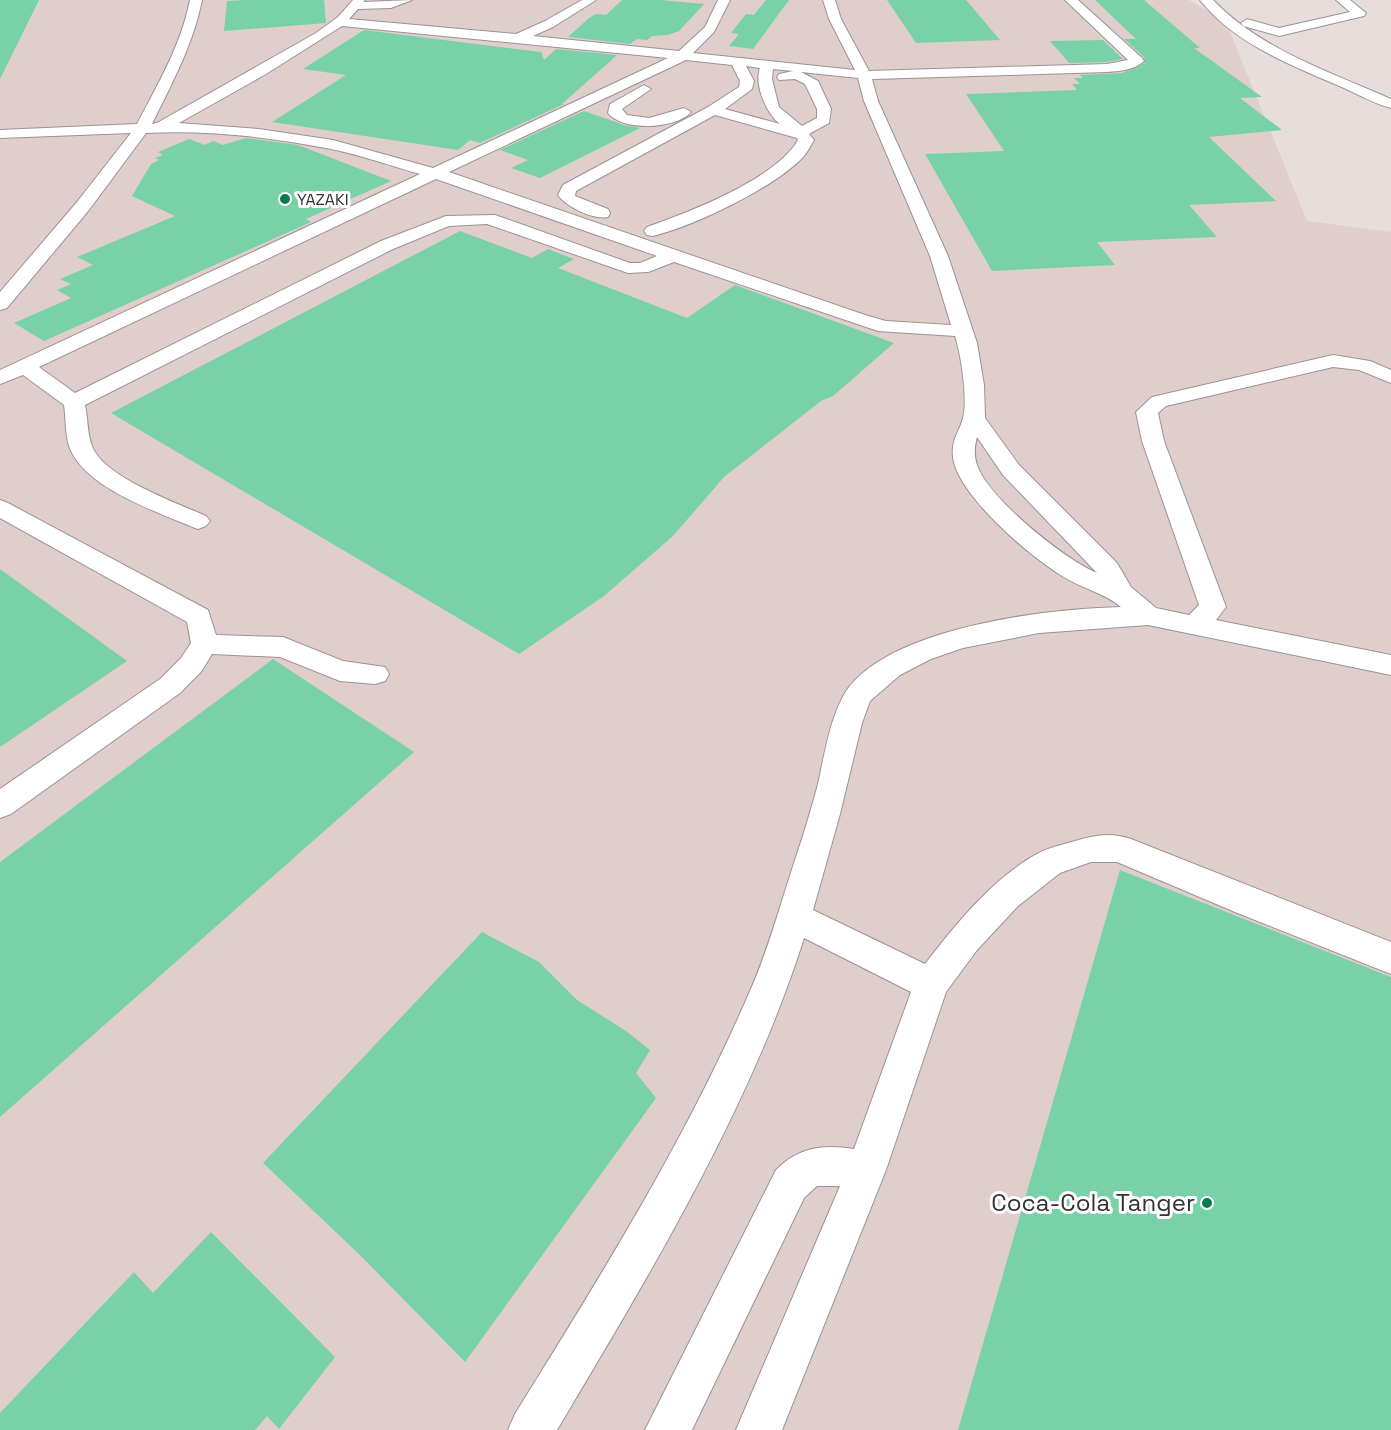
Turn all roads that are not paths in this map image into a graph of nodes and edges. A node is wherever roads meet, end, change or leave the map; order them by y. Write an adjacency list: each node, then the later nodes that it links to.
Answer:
1 (196, 0): 22 (street)
2 (406, 0): 10 (street)
3 (590, 0): 12 (street)
4 (724, 0): 13 (street)
5 (829, 0): 16 (street)
6 (1071, 0): 16 (street)
7 (1206, 0): 20 (street)
8 (1222, 0): 9 (street)
9 (1342, 0)
10 (357, 3): 11 (street)
11 (338, 22): 12 (street); 22 (street)
12 (518, 38): 13 (street)
13 (681, 57): 14 (street); 25 (street)
14 (738, 63): 15 (street); 18 (street)
15 (768, 65): 16 (street); 19 (street)
16 (864, 75): 30 (street)
17 (671, 77): 18 (street)
18 (745, 89): 21 (street)
19 (770, 94): 24 (street); 24 (street)
20 (1391, 104)
21 (713, 110): 24 (street); 26 (street)
22 (151, 127): 23 (street); 25 (street); 29 (street)
23 (0, 134)
24 (803, 134): 27 (street)
25 (435, 173): 27 (street); 31 (street)
26 (622, 220)
27 (643, 233): 28 (street)
28 (675, 255): 30 (street); 34 (street)
29 (0, 304)
30 (963, 331): 35 (street)
31 (24, 366): 33 (street); 34 (street)
32 (1391, 377): 40 (street)
33 (0, 378)
34 (74, 402): 37 (street)
35 (974, 418): 38 (street); 38 (street)
36 (0, 508): 41 (street)
37 (198, 521)
38 (1121, 593): 39 (street)
39 (1148, 616): 40 (street); 45 (street)
40 (1195, 625): 42 (street)
41 (205, 644): 43 (street); 44 (street)
42 (1391, 665)
43 (375, 674)
44 (0, 806)
45 (794, 917): 47 (street); 49 (street)
46 (1391, 958): 47 (street)
47 (931, 984): 48 (street)
48 (866, 1170): 50 (street); 51 (street)
49 (531, 1430)
50 (668, 1430)
51 (759, 1430)

